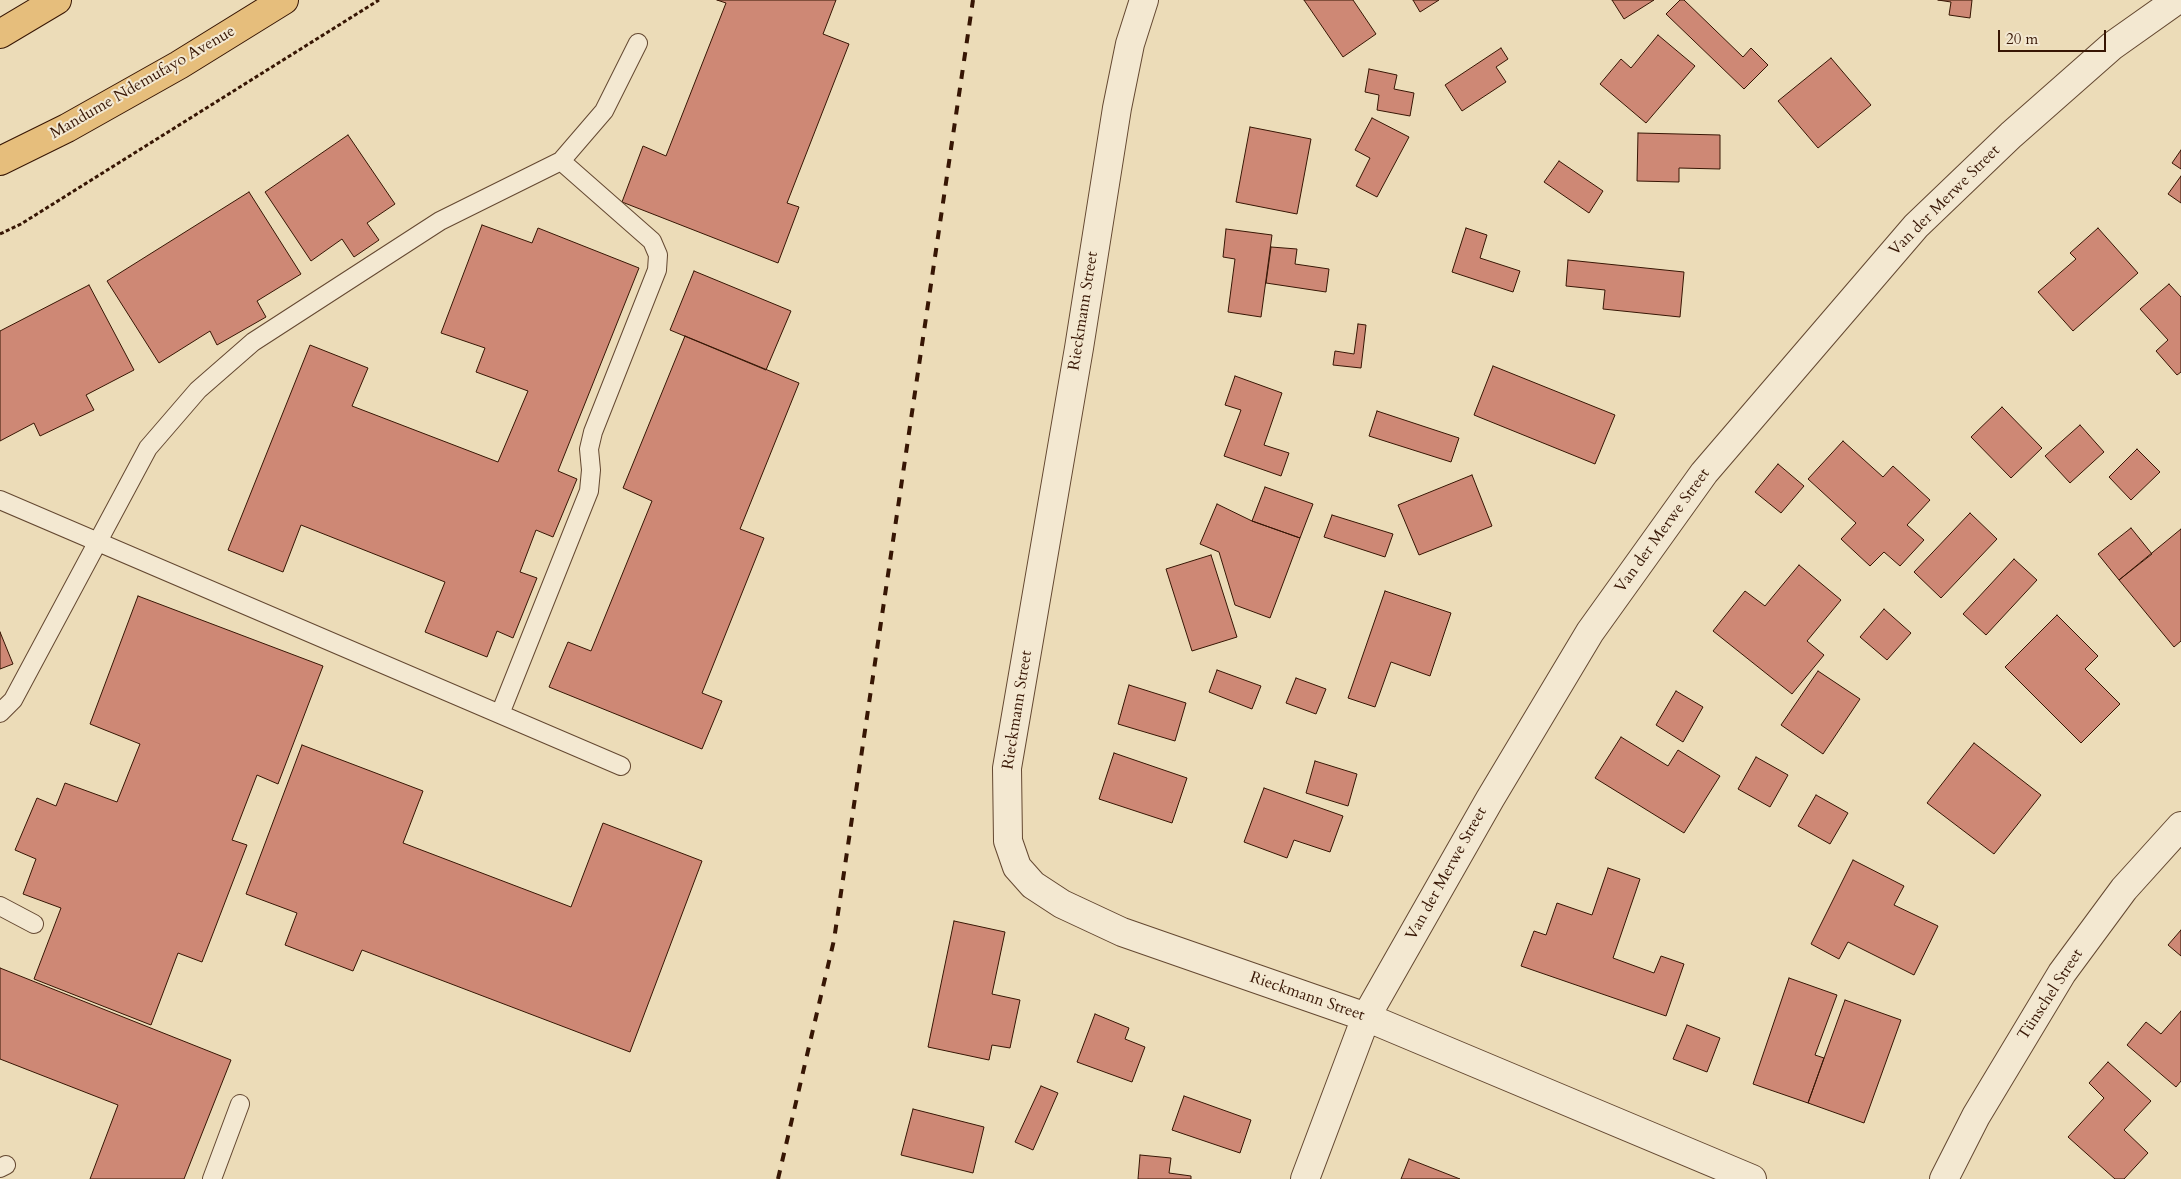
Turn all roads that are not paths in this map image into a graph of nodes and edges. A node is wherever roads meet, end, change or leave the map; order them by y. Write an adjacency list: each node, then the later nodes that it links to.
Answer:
1 (57, 0): 5 (main road)
2 (284, 0): 8 (main road, Mandume Ndemufayo Avenue)
3 (1144, 0): 17 (street, Rieckmann Street)
4 (2177, 0): 17 (street, Van der Merwe Street)
5 (0, 34)
6 (638, 43): 7 (lane)
7 (561, 160): 10 (lane); 12 (lane)
8 (0, 161)
9 (0, 500): 10 (lane)
10 (98, 542): 11 (lane); 12 (lane)
11 (0, 713)
12 (500, 714): 13 (lane)
13 (621, 766)
14 (2181, 826): 22 (street, Tünschel Street)
15 (0, 906): 16 (lane)
16 (34, 924)
17 (1366, 1017): 20 (street, Van der Merwe Street); 21 (street, Rieckmann Street)
18 (240, 1104): 19 (lane)
19 (212, 1179)
20 (1305, 1179)
21 (1752, 1179)
22 (1944, 1179)

